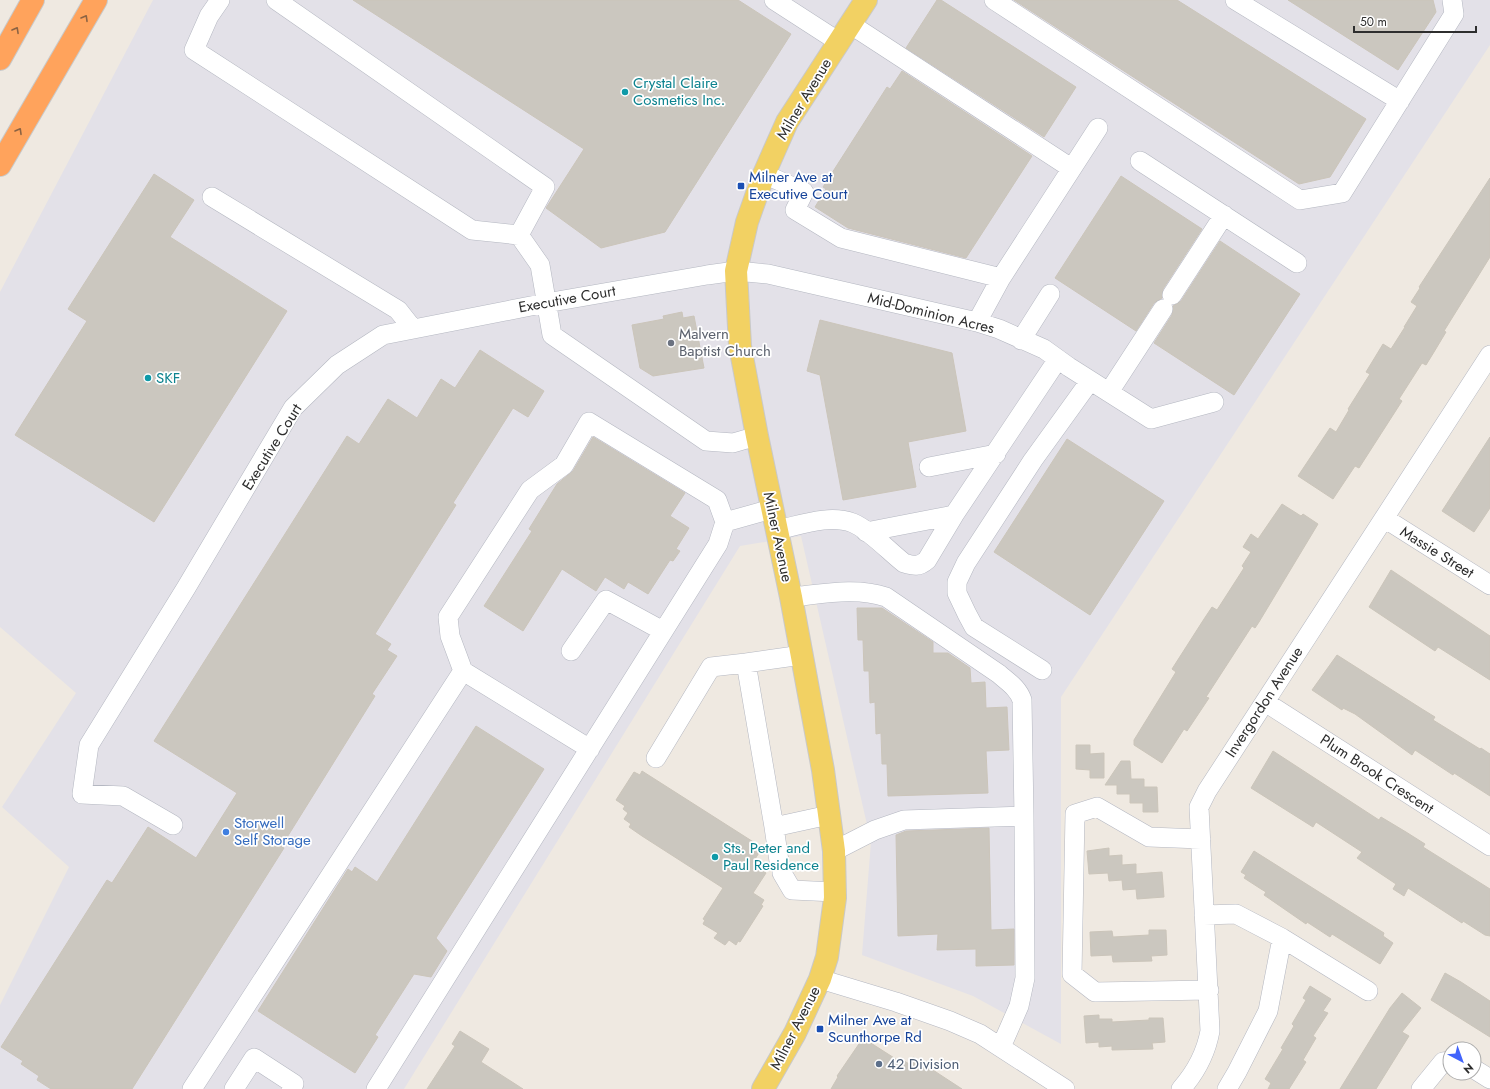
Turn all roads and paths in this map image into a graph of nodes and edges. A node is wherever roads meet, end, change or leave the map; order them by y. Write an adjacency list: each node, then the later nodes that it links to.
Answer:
1 (33, 0): 11 (highway, one-way to 1)
2 (96, 0): 15 (highway, one-way to 2)
3 (220, 0): 20 (street)
4 (276, 0): 20 (street)
5 (774, 0): 10 (street)
6 (866, 0): 10 (main road, Milner Avenue)
7 (994, 0): 12 (street)
8 (1235, 0): 12 (street)
9 (1452, 0): 12 (street)
10 (844, 33): 16 (street); 17 (main road, Milner Avenue)
11 (0, 59)
12 (1400, 101)
13 (1098, 128): 16 (street)
14 (1140, 160): 19 (street)
15 (0, 165)
16 (1072, 168): 23 (street)
17 (764, 174): 22 (main road, Milner Avenue); 23 (street)
18 (212, 197): 27 (street)
19 (1224, 215): 21 (street); 32 (street)
20 (519, 236): 25 (street)
21 (1297, 263)
22 (736, 271): 25 (street, Executive Court); 26 (street, Mid-Dominion Acres); 34 (main road, Milner Avenue)
23 (1001, 278): 26 (street)
24 (1050, 294): 28 (street)
25 (546, 302): 27 (street, Executive Court); 34 (street)
26 (977, 322): 28 (street, Mid-Dominion Acres)
27 (413, 329): 56 (street, Executive Court)
28 (1021, 340): 30 (street, Mid-Dominion Acres)
29 (1490, 355): 39 (street, Invergordon Avenue)
30 (1058, 359): 31 (street, Mid-Dominion Acres); 35 (street)
31 (1090, 380): 32 (street, Mid-Dominion Acres); 49 (street)
32 (1109, 392): 33 (street, Mid-Dominion Acres)
33 (1214, 402)
34 (757, 436): 37 (main road, Milner Avenue)
35 (996, 454): 36 (street); 38 (street)
36 (929, 467)
37 (772, 509): 40 (street); 41 (main road, Milner Avenue)
38 (954, 515): 42 (street); 42 (street)
39 (1384, 518): 43 (street, Massie Street); 51 (street, Invergordon Avenue)
40 (725, 522): 45 (street); 50 (street)
41 (777, 530): 42 (street); 44 (main road, Milner Avenue)
42 (866, 532)
43 (1490, 585)
44 (791, 597): 47 (main road, Milner Avenue); 55 (street)
45 (663, 631): 46 (street); 52 (street)
46 (571, 651)
47 (802, 655): 48 (street); 54 (main road, Milner Avenue)
48 (746, 663): 53 (street); 57 (street)
49 (1042, 670)
50 (463, 671): 52 (street); 69 (street)
51 (1265, 702): 58 (street, Invergordon Avenue); 59 (street, Plum Brook Crescent)
52 (590, 749): 72 (street)
53 (656, 758)
54 (829, 815): 57 (street); 60 (main road, Milner Avenue)
55 (1024, 816): 60 (street); 67 (street)
56 (174, 825)
57 (774, 827): 61 (street)
58 (1201, 839): 62 (street, Invergordon Avenue); 65 (street)
59 (1490, 846)
60 (834, 851): 61 (main road, Milner Avenue)
61 (835, 892): 64 (main road, Milner Avenue)
62 (1204, 915): 63 (street); 65 (street, Invergordon Avenue)
63 (1282, 938): 66 (street); 76 (street)
64 (820, 979): 67 (street); 73 (main road, Milner Avenue)
65 (1209, 990): 75 (street, Invergordon Avenue)
66 (1368, 991)
67 (1001, 1047): 74 (street)
68 (1442, 1063): 77 (street)
69 (192, 1089)
70 (234, 1089): 71 (street)
71 (291, 1089)
72 (376, 1089)
73 (763, 1089)
74 (1065, 1089)
75 (1181, 1089)
76 (1227, 1089)
77 (1421, 1089)

